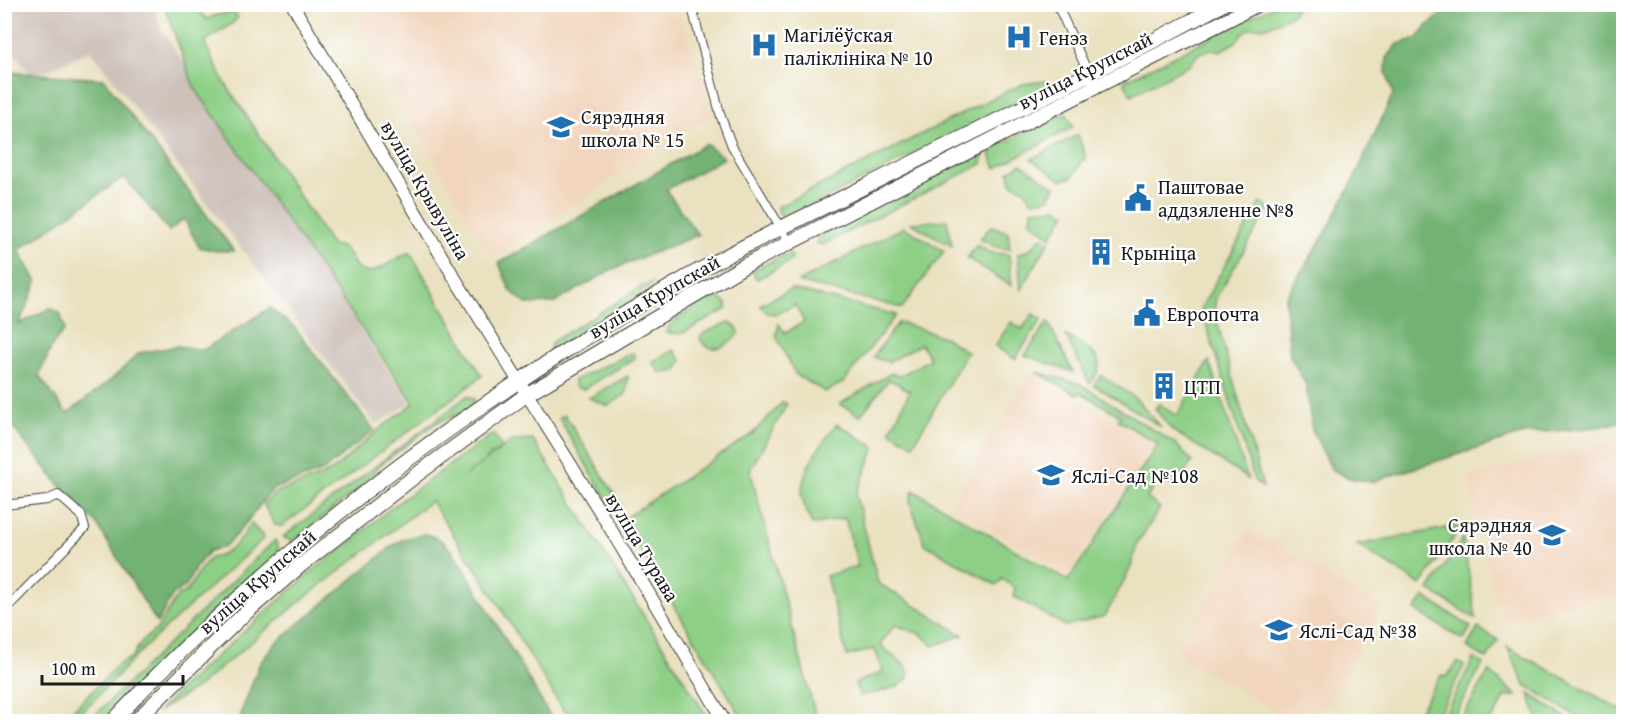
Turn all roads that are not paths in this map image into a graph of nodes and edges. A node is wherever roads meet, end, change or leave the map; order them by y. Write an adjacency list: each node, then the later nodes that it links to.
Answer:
1 (292, 4): 9 (main road, вуліца Крывуліна)
2 (691, 4): 7 (street)
3 (1057, 4): 6 (street)
4 (1223, 4): 6 (main road, вуліца Крупскай)
5 (1258, 4): 6 (main road, вуліца Крупскай)
6 (1092, 82): 7 (main road, вуліца Крупскай); 8 (main road, вуліца Крупскай)
7 (782, 228): 8 (street); 9 (main road, вуліца Крупскай)
8 (790, 243): 10 (main road, вуліца Крупскай)
9 (518, 382): 10 (main road, вуліца Крывуліна); 13 (main road, вуліца Крупскай)
10 (526, 395): 14 (main road, вуліца Крупскай); 15 (main road, вуліца Турава)
11 (4, 505): 12 (street)
12 (4, 611)
13 (112, 722)
14 (135, 722)
15 (724, 722)

